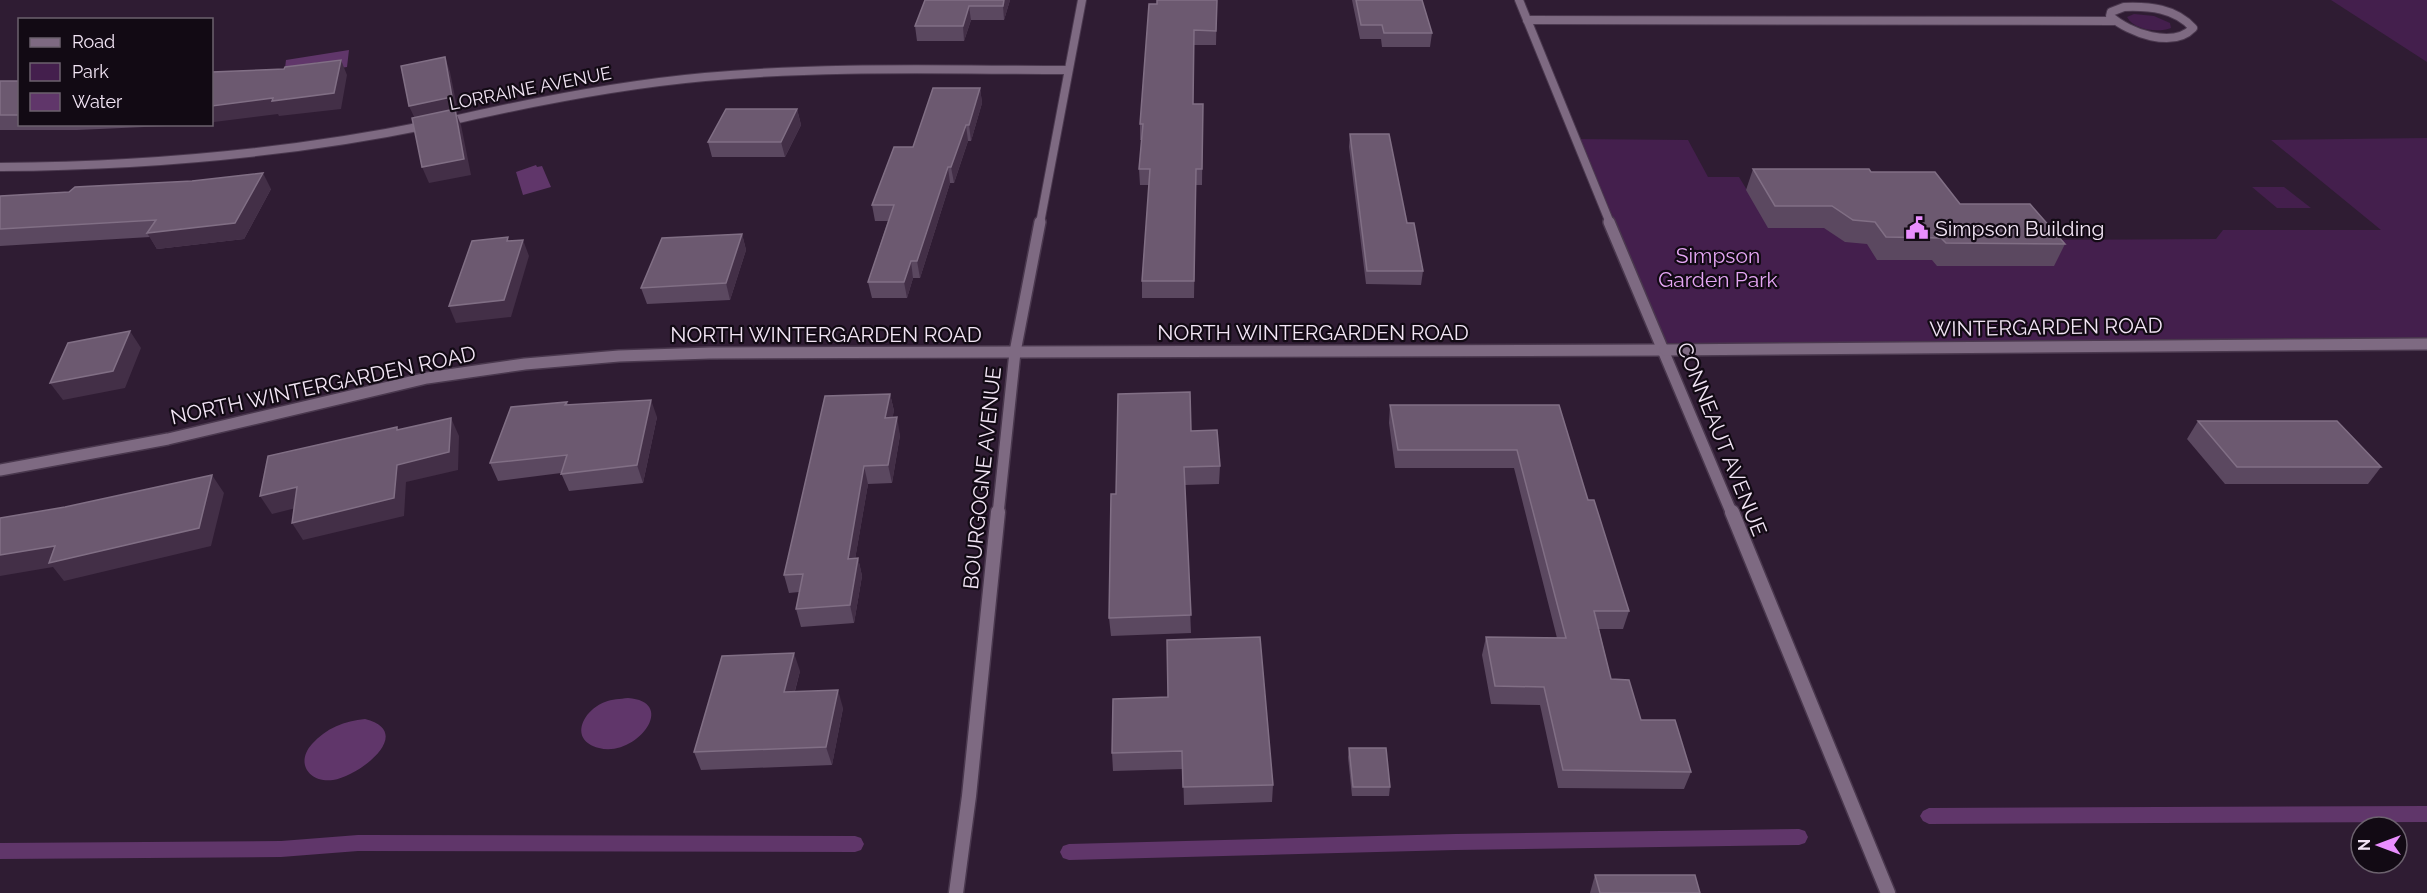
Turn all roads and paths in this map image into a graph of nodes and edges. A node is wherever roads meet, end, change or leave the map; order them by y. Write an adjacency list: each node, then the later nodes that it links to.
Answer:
1 (1082, 0): 5 (street, BOURGOGNE AVENUE)
2 (1519, 0): 3 (street, CONNEAUT AVENUE)
3 (1527, 20): 4 (street); 8 (street, CONNEAUT AVENUE)
4 (2114, 21): 4 (street)
5 (1068, 70): 6 (street, LORRAINE AVENUE); 9 (street, BOURGOGNE AVENUE)
6 (0, 167)
7 (2427, 344): 8 (street, WINTERGARDEN ROAD)
8 (1665, 350): 9 (street, NORTH WINTERGARDEN ROAD); 12 (street, CONNEAUT AVENUE)
9 (1015, 352): 10 (street, NORTH WINTERGARDEN ROAD); 11 (street, BOURGOGNE AVENUE)
10 (0, 470)
11 (956, 893)
12 (1888, 893)

